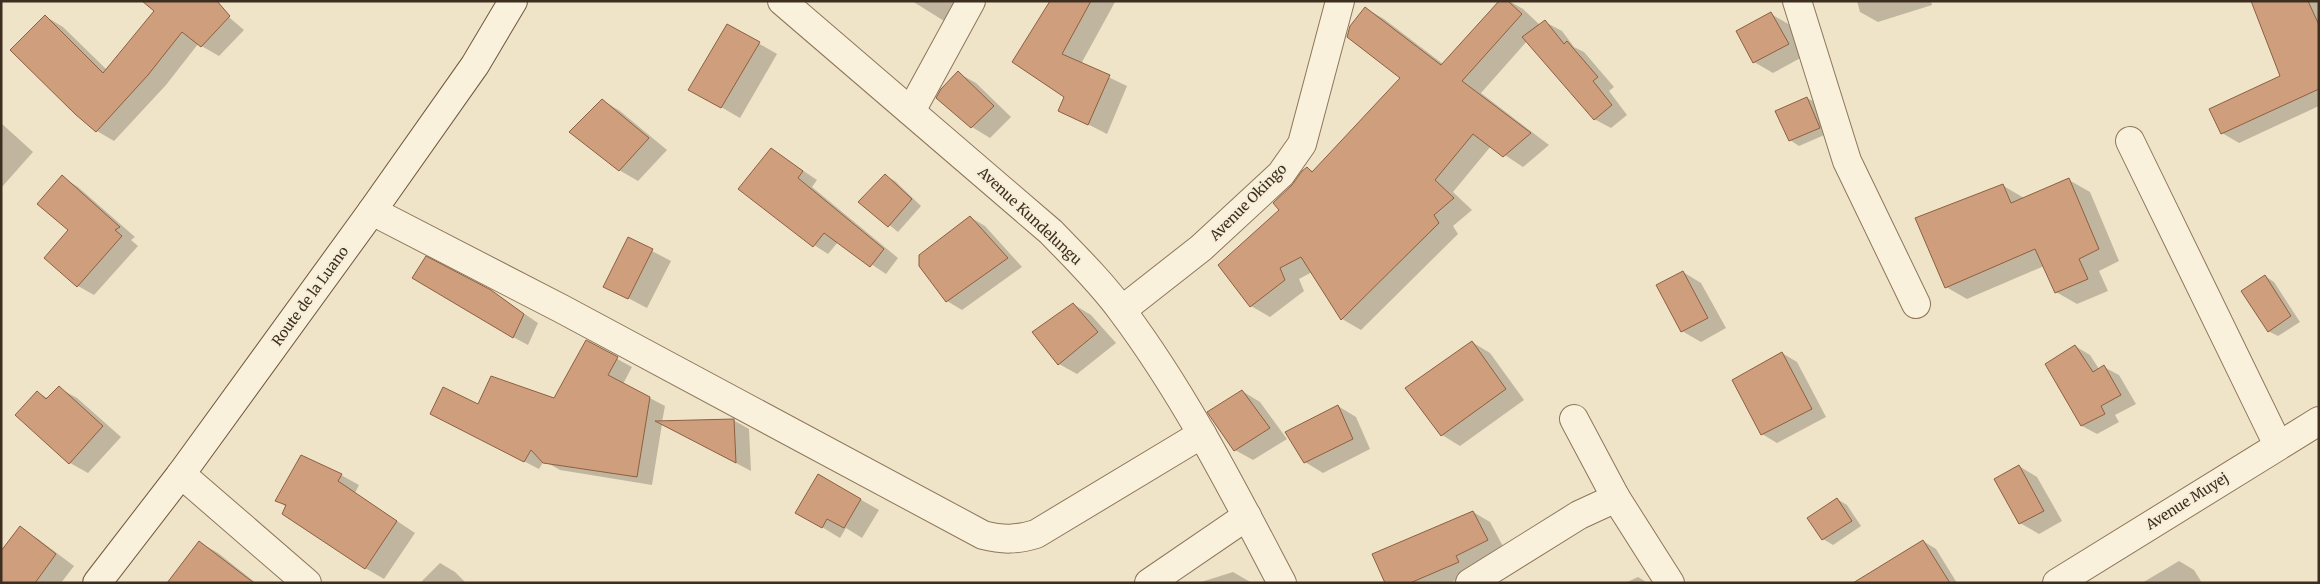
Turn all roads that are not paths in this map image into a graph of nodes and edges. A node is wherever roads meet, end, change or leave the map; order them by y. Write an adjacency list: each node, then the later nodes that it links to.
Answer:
1 (513, 1): 8 (street, Route de la Luano)
2 (782, 1): 6 (street, Avenue Kundelungu)
3 (971, 1): 6 (street)
4 (1340, 1): 10 (street, Avenue Okingo)
5 (1797, 1): 9 (street)
6 (912, 111): 10 (street, Avenue Kundelungu)
7 (2130, 141): 14 (street)
8 (372, 211): 13 (street); 15 (street, Route de la Luano)
9 (1916, 304)
10 (1122, 310): 13 (street, Avenue Kundelungu)
11 (1574, 419): 16 (street)
12 (2319, 421): 14 (street, Avenue Muyej)
13 (1202, 434): 17 (street, Avenue Kundelungu)
14 (2278, 445): 24 (street, Avenue Muyej)
15 (181, 474): 18 (street, Route de la Luano); 19 (street)
16 (1616, 498): 22 (street); 23 (street)
17 (1247, 516): 20 (street); 21 (street, Avenue Kundelungu)
18 (97, 583)
19 (307, 583)
20 (1149, 583)
21 (1282, 583)
22 (1470, 583)
23 (1670, 583)
24 (2057, 583)

